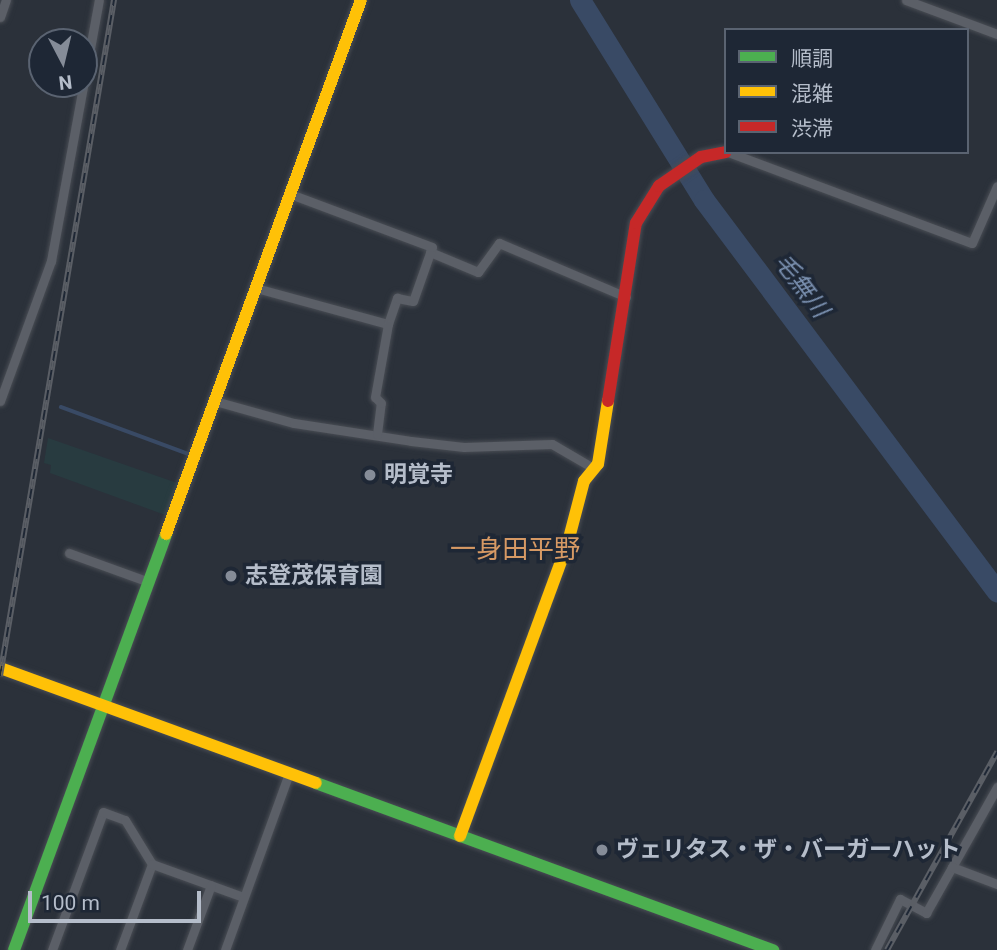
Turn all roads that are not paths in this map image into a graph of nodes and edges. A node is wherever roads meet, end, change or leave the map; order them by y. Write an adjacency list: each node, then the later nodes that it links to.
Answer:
1 (6, 0): 5 (street)
2 (99, 0): 15 (street)
3 (361, 0): 10 (street)
4 (906, 0): 6 (street)
5 (0, 17)
6 (997, 34)
7 (724, 153): 13 (street)
8 (732, 154): 9 (street)
9 (997, 186)
10 (290, 194): 11 (street); 12 (street)
11 (430, 252): 13 (street); 14 (street)
12 (256, 288): 14 (street); 16 (street)
13 (626, 297): 18 (street)
14 (388, 324): 17 (street)
15 (0, 401)
16 (215, 401): 17 (street); 20 (street)
17 (377, 434): 18 (street)
18 (593, 468): 25 (street)
19 (69, 553): 20 (street)
20 (149, 582): 22 (street)
21 (0, 668): 22 (street)
22 (103, 705): 23 (street); 31 (street)
23 (289, 773): 25 (street); 30 (street)
24 (997, 787): 27 (street)
25 (460, 836): 36 (street)
26 (152, 863): 29 (street); 32 (street); 33 (street)
27 (952, 867): 28 (street); 37 (street)
28 (997, 884)
29 (211, 885): 30 (street); 34 (street)
30 (243, 897): 35 (street)
31 (14, 950)
32 (52, 950)
33 (120, 950)
34 (187, 950)
35 (225, 950)
36 (773, 950)
37 (875, 950)

